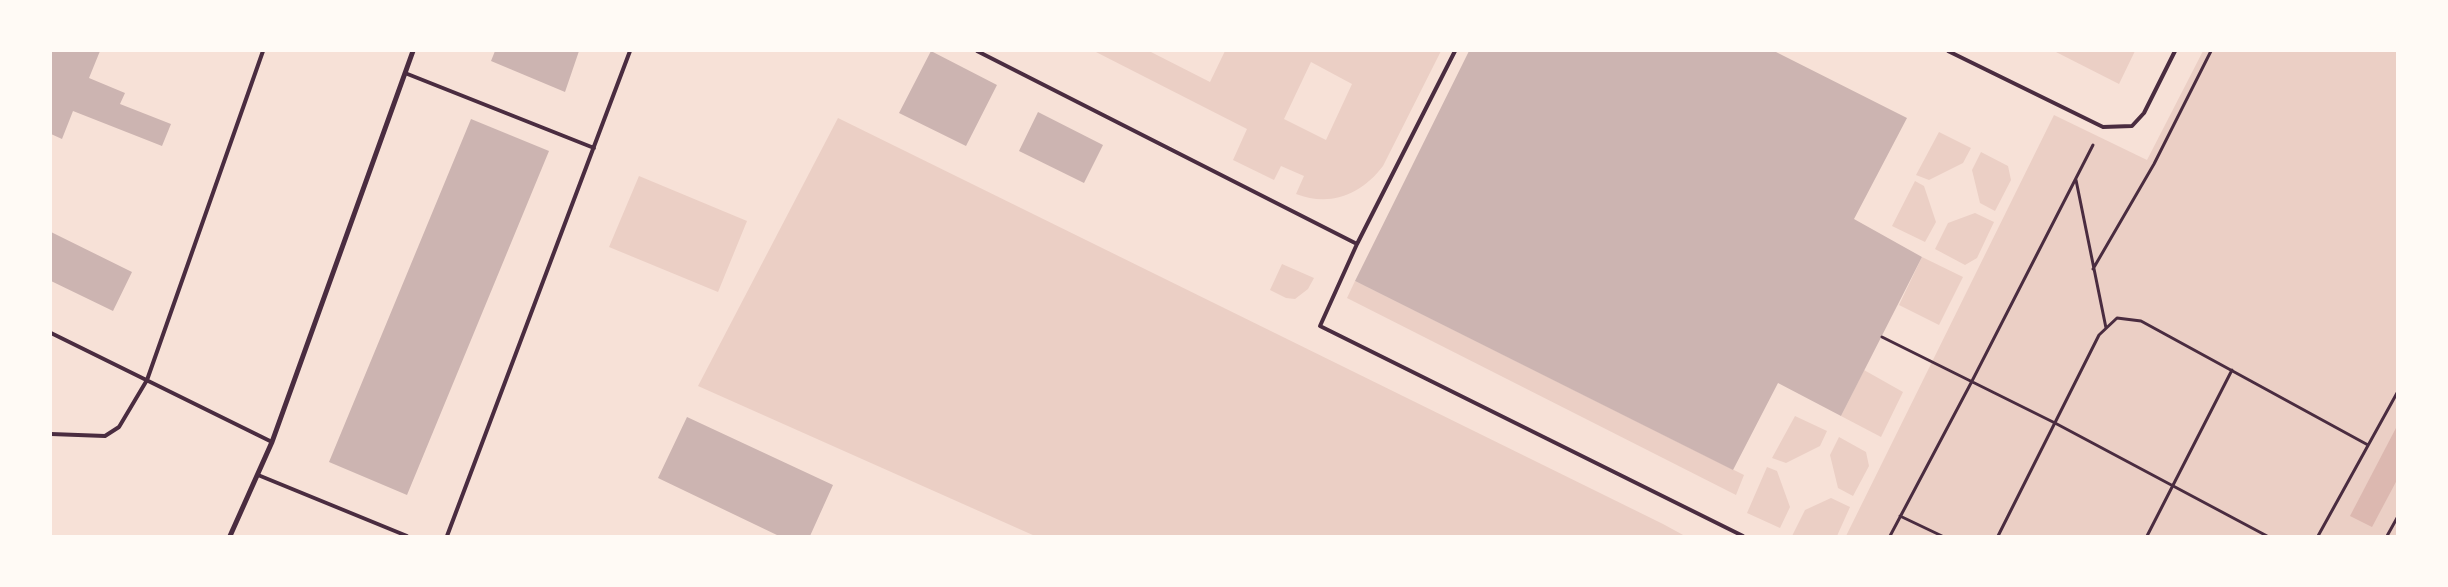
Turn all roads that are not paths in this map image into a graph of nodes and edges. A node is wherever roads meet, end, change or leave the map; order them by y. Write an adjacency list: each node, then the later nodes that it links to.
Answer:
1 (263, 51): 12 (lane)
2 (414, 51): 8 (street)
3 (630, 51): 9 (lane)
4 (977, 51): 10 (lane)
5 (1455, 51): 10 (lane)
6 (1948, 51): 7 (lane)
7 (2175, 51)
8 (405, 73): 9 (lane); 14 (street)
9 (594, 148): 18 (lane)
10 (1357, 244): 19 (lane)
11 (51, 333): 12 (lane)
12 (147, 380): 13 (lane); 14 (lane)
13 (51, 434)
14 (272, 442): 15 (street)
15 (258, 476): 16 (street); 17 (lane)
16 (230, 536)
17 (407, 536)
18 (446, 536)
19 (1743, 536)

